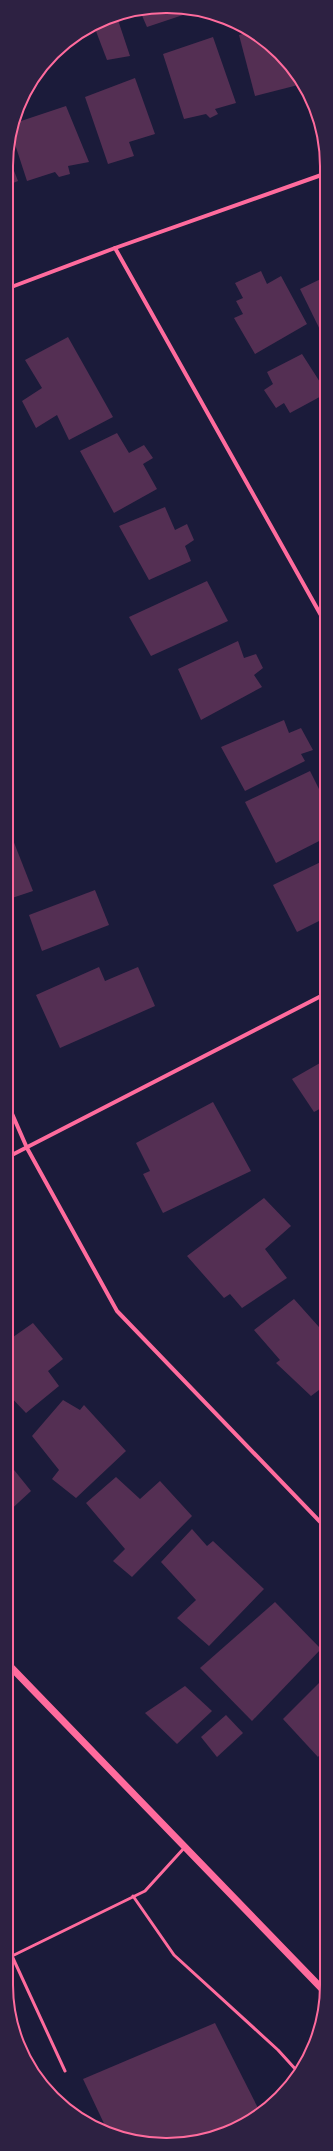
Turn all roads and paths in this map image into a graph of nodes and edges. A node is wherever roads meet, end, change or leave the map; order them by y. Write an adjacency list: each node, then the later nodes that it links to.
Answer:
1 (320, 175): 2 (street)
2 (115, 248): 3 (street); 4 (street)
3 (13, 287)
4 (320, 614)
5 (320, 998): 7 (street)
6 (13, 1116): 7 (street)
7 (27, 1148): 8 (street); 9 (street)
8 (13, 1155)
9 (320, 1522)
10 (13, 1669): 11 (street)
11 (185, 1847): 12 (lane); 15 (street)
12 (133, 1896): 13 (lane); 16 (lane)
13 (13, 1956)
14 (13, 1958): 17 (lane)
15 (320, 1987)
16 (295, 2069)
17 (65, 2071)

